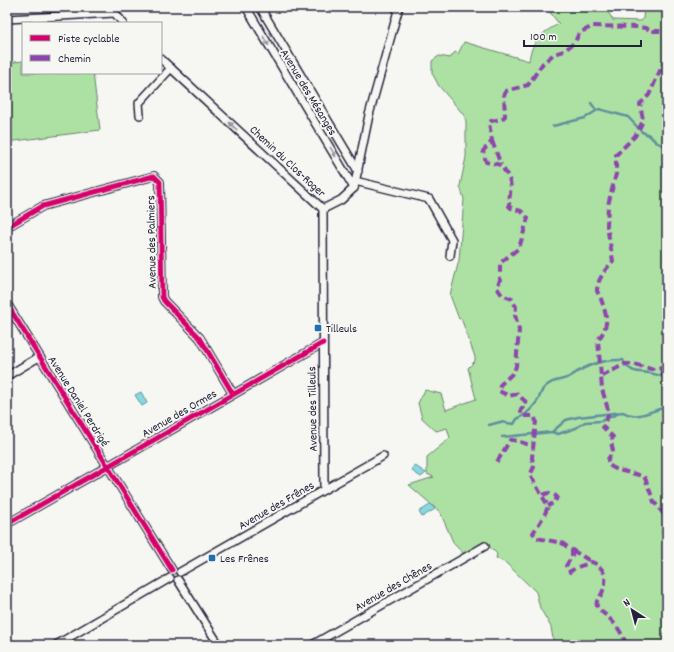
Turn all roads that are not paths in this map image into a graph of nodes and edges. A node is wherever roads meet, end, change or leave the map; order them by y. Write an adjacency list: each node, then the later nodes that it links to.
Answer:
1 (246, 7): 11 (street, Avenue des Mésanges, one-way to 11)
2 (260, 7): 10 (street, Avenue des Mésanges)
3 (399, 7): 10 (street)
4 (112, 10): 5 (street); 6 (street)
5 (7, 19)
6 (122, 22)
7 (162, 60): 8 (street, Chemin du Clos-Roger)
8 (171, 68): 9 (street); 12 (street, Chemin du Clos-Roger, one-way to 8)
9 (140, 115)
10 (358, 171): 11 (street)
11 (354, 184): 12 (street, Chemin du Clos-Roger); 14 (street)
12 (323, 209): 16 (street, Avenue des Tilleuls)
13 (7, 228): 19 (street, Avenue des Palmiers)
14 (450, 256)
15 (7, 304): 17 (street, Avenue Daniel Perdrigé)
16 (323, 343): 19 (street, Avenue des Ormes); 22 (street, Avenue des Tilleuls)
17 (40, 357): 18 (street); 21 (street, Avenue Daniel Perdrigé)
18 (7, 376)
19 (233, 394): 21 (street, Avenue des Ormes)
20 (383, 456): 22 (street, Avenue des Frênes)
21 (108, 465): 23 (street, Avenue des Ormes); 25 (street, Avenue Daniel Perdrigé)
22 (324, 489): 26 (street, Avenue des Frênes)
23 (7, 524)
24 (485, 546): 31 (street, Avenue des Chênes)
25 (172, 570): 26 (street); 27 (street)
26 (180, 572): 28 (street)
27 (170, 578): 28 (street); 29 (street)
28 (178, 580): 30 (street)
29 (56, 645)
30 (218, 645)
31 (312, 645)

